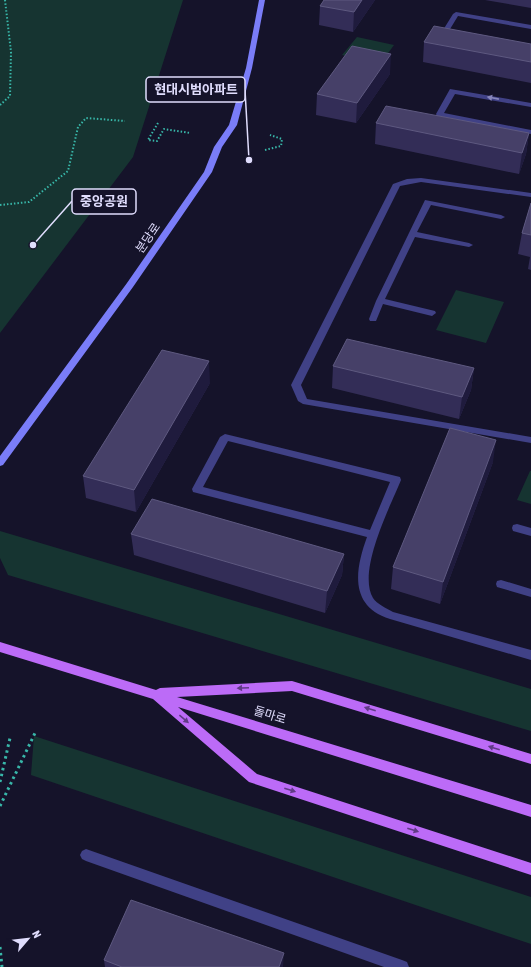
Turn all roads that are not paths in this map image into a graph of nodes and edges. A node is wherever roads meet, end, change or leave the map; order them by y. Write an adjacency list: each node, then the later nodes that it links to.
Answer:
1 (262, 0): 14 (main road, 분당로)
2 (531, 27): 3 (lane)
3 (458, 38)
4 (531, 105): 5 (lane, one-way to 5)
5 (531, 132)
6 (531, 195): 13 (lane)
7 (501, 217): 8 (lane)
8 (413, 234): 9 (lane); 10 (lane)
9 (469, 246)
10 (380, 301): 11 (lane); 12 (lane)
11 (432, 313)
12 (373, 319)
13 (531, 440)
14 (0, 463)
15 (517, 528): 16 (lane)
16 (531, 532)
17 (374, 535): 17 (lane); 21 (lane)
18 (501, 584): 19 (lane)
19 (531, 593)
20 (0, 647): 22 (main road, 돌마로)
21 (531, 655)
22 (154, 694): 23 (main road, one-way to 22); 24 (main road, 돌마로); 26 (main road, one-way to 26)
23 (531, 759)
24 (531, 810)
25 (86, 855): 27 (lane)
26 (531, 868)
27 (402, 967)

